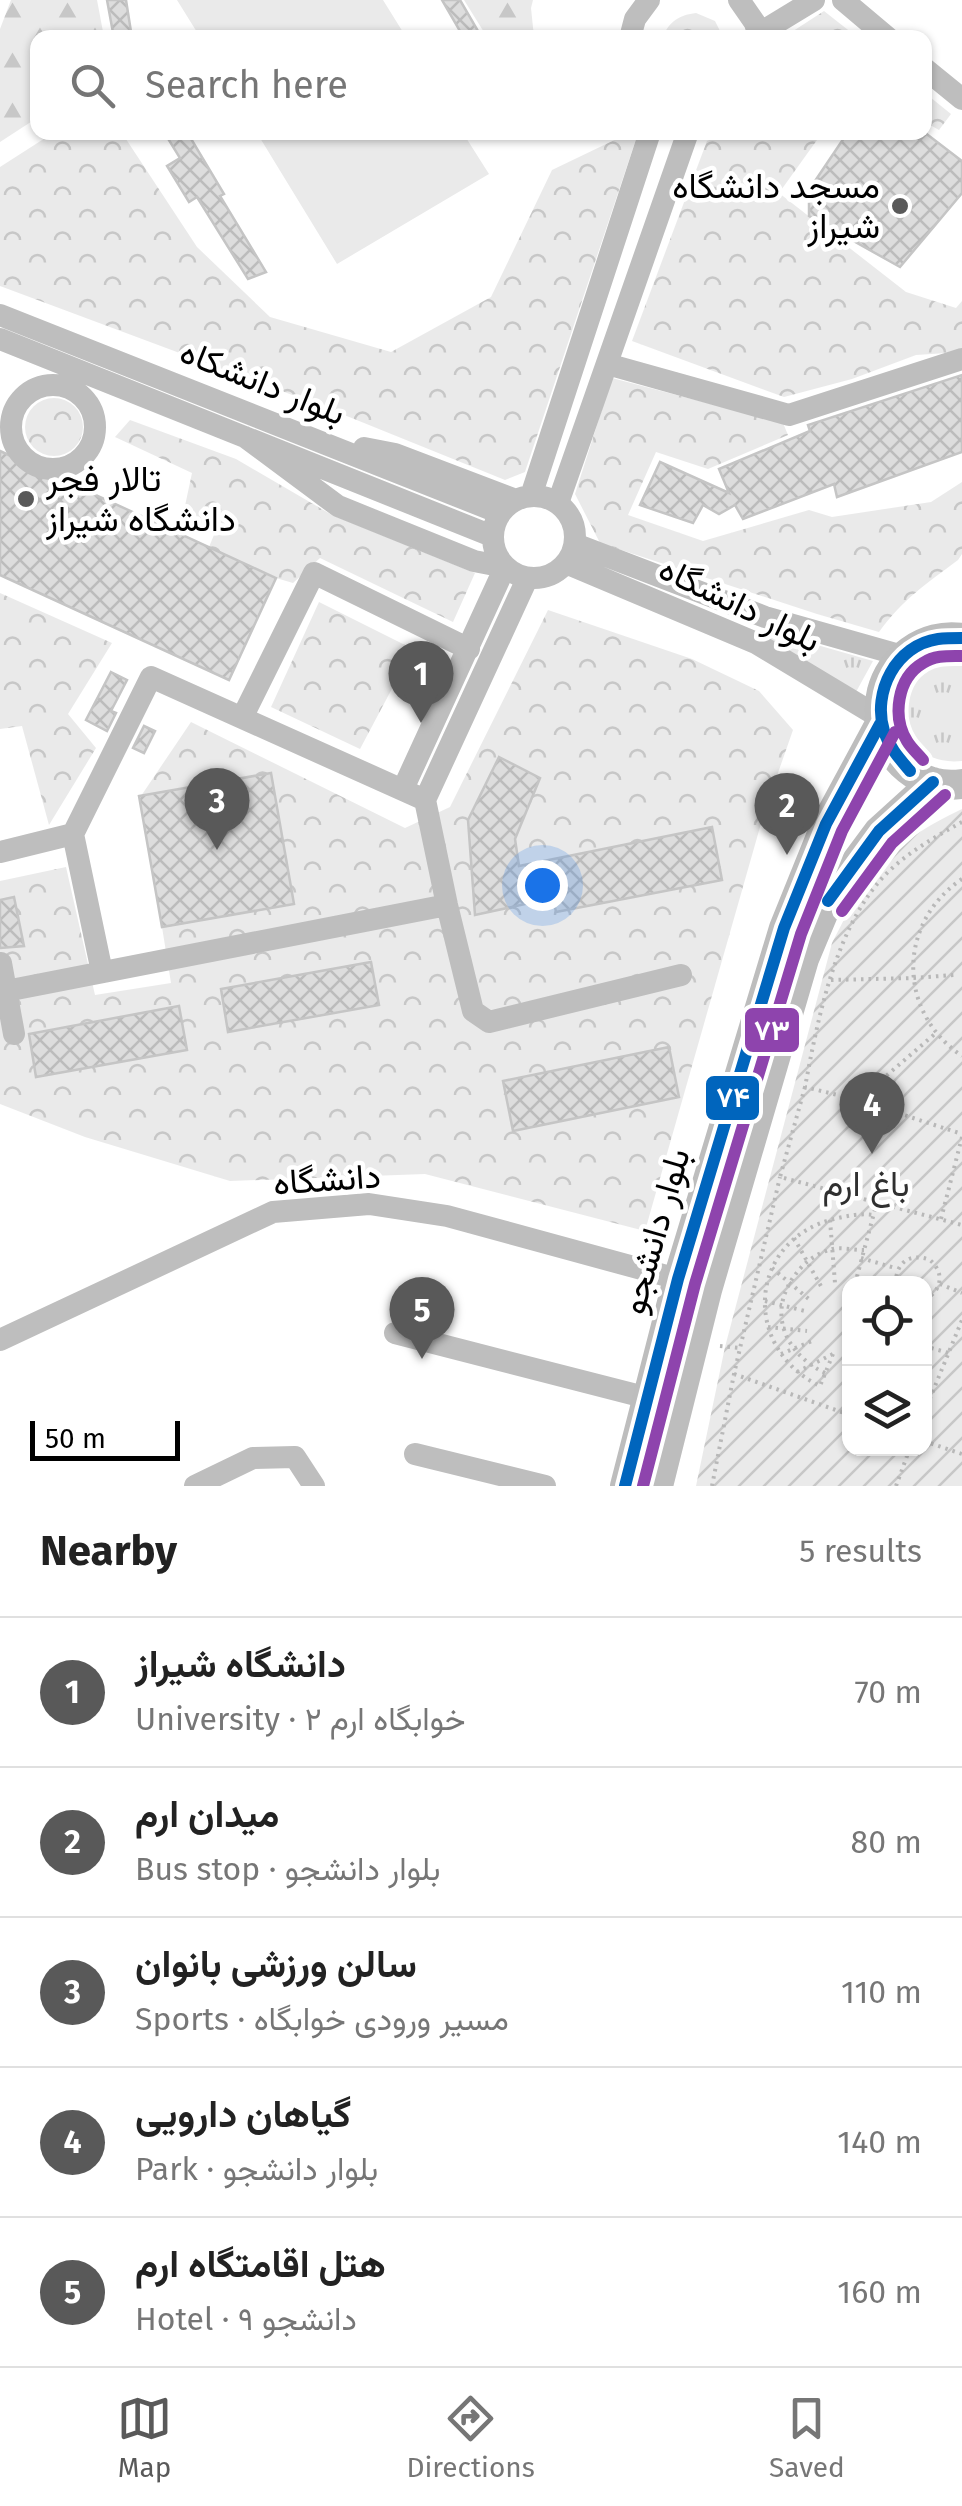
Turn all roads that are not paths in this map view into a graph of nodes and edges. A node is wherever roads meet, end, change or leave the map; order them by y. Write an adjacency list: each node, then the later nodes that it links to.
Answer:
1 (739, 0): 6 (street)
2 (814, 0): 7 (street)
3 (843, 0): 8 (street)
4 (644, 2): 5 (street)
5 (632, 30)
6 (757, 30)
7 (767, 30)
8 (879, 30)
9 (932, 75): 10 (street)
10 (962, 99)
11 (647, 140): 19 (street)
12 (685, 140): 16 (street)
13 (0, 315): 19 (street, بلوار دانشکاه)
14 (0, 339): 17 (street)
15 (962, 359): 16 (street)
16 (607, 364): 18 (street)
17 (245, 438): 19 (street); 21 (street)
18 (558, 503): 19 (street); 20 (street)
19 (510, 511): 21 (street)
20 (571, 554): 22 (street); 23 (street, بلوار دانشگاه); 25 (street, بلوار دانشگاه)
21 (505, 568): 22 (street); 26 (street)
22 (528, 579): 32 (street)
23 (765, 617): 25 (street); 27 (street, بلوار دانشگاه)
24 (959, 634): 27 (main road)
25 (756, 644): 29 (street, بلوار دانشگاه)
26 (469, 649): 28 (street); 31 (street)
27 (903, 656): 29 (main road, بلوار دانشجو)
28 (242, 718): 31 (street); 33 (street)
29 (880, 720): 30 (main road); 41 (main road, بلوار دانشجو)
30 (947, 783): 50 (main road, بلوار دانشجو)
31 (403, 789): 32 (street)
32 (425, 800): 35 (street)
33 (73, 834): 34 (street); 37 (street)
34 (0, 852)
35 (447, 904): 37 (street); 38 (street)
36 (0, 963): 39 (street)
37 (102, 972): 39 (street)
38 (681, 975)
39 (6, 991): 40 (street)
40 (14, 1034)
41 (678, 1280): 43 (street, دانشگاه); 44 (main road, بلوار دانشجو)
42 (395, 1333): 44 (street)
43 (0, 1340)
44 (648, 1398): 49 (main road, بلوار دانشجو)
45 (415, 1454): 48 (street)
46 (195, 1486): 47 (street)
47 (314, 1486)
48 (545, 1486)
49 (625, 1486)
50 (658, 1486)

